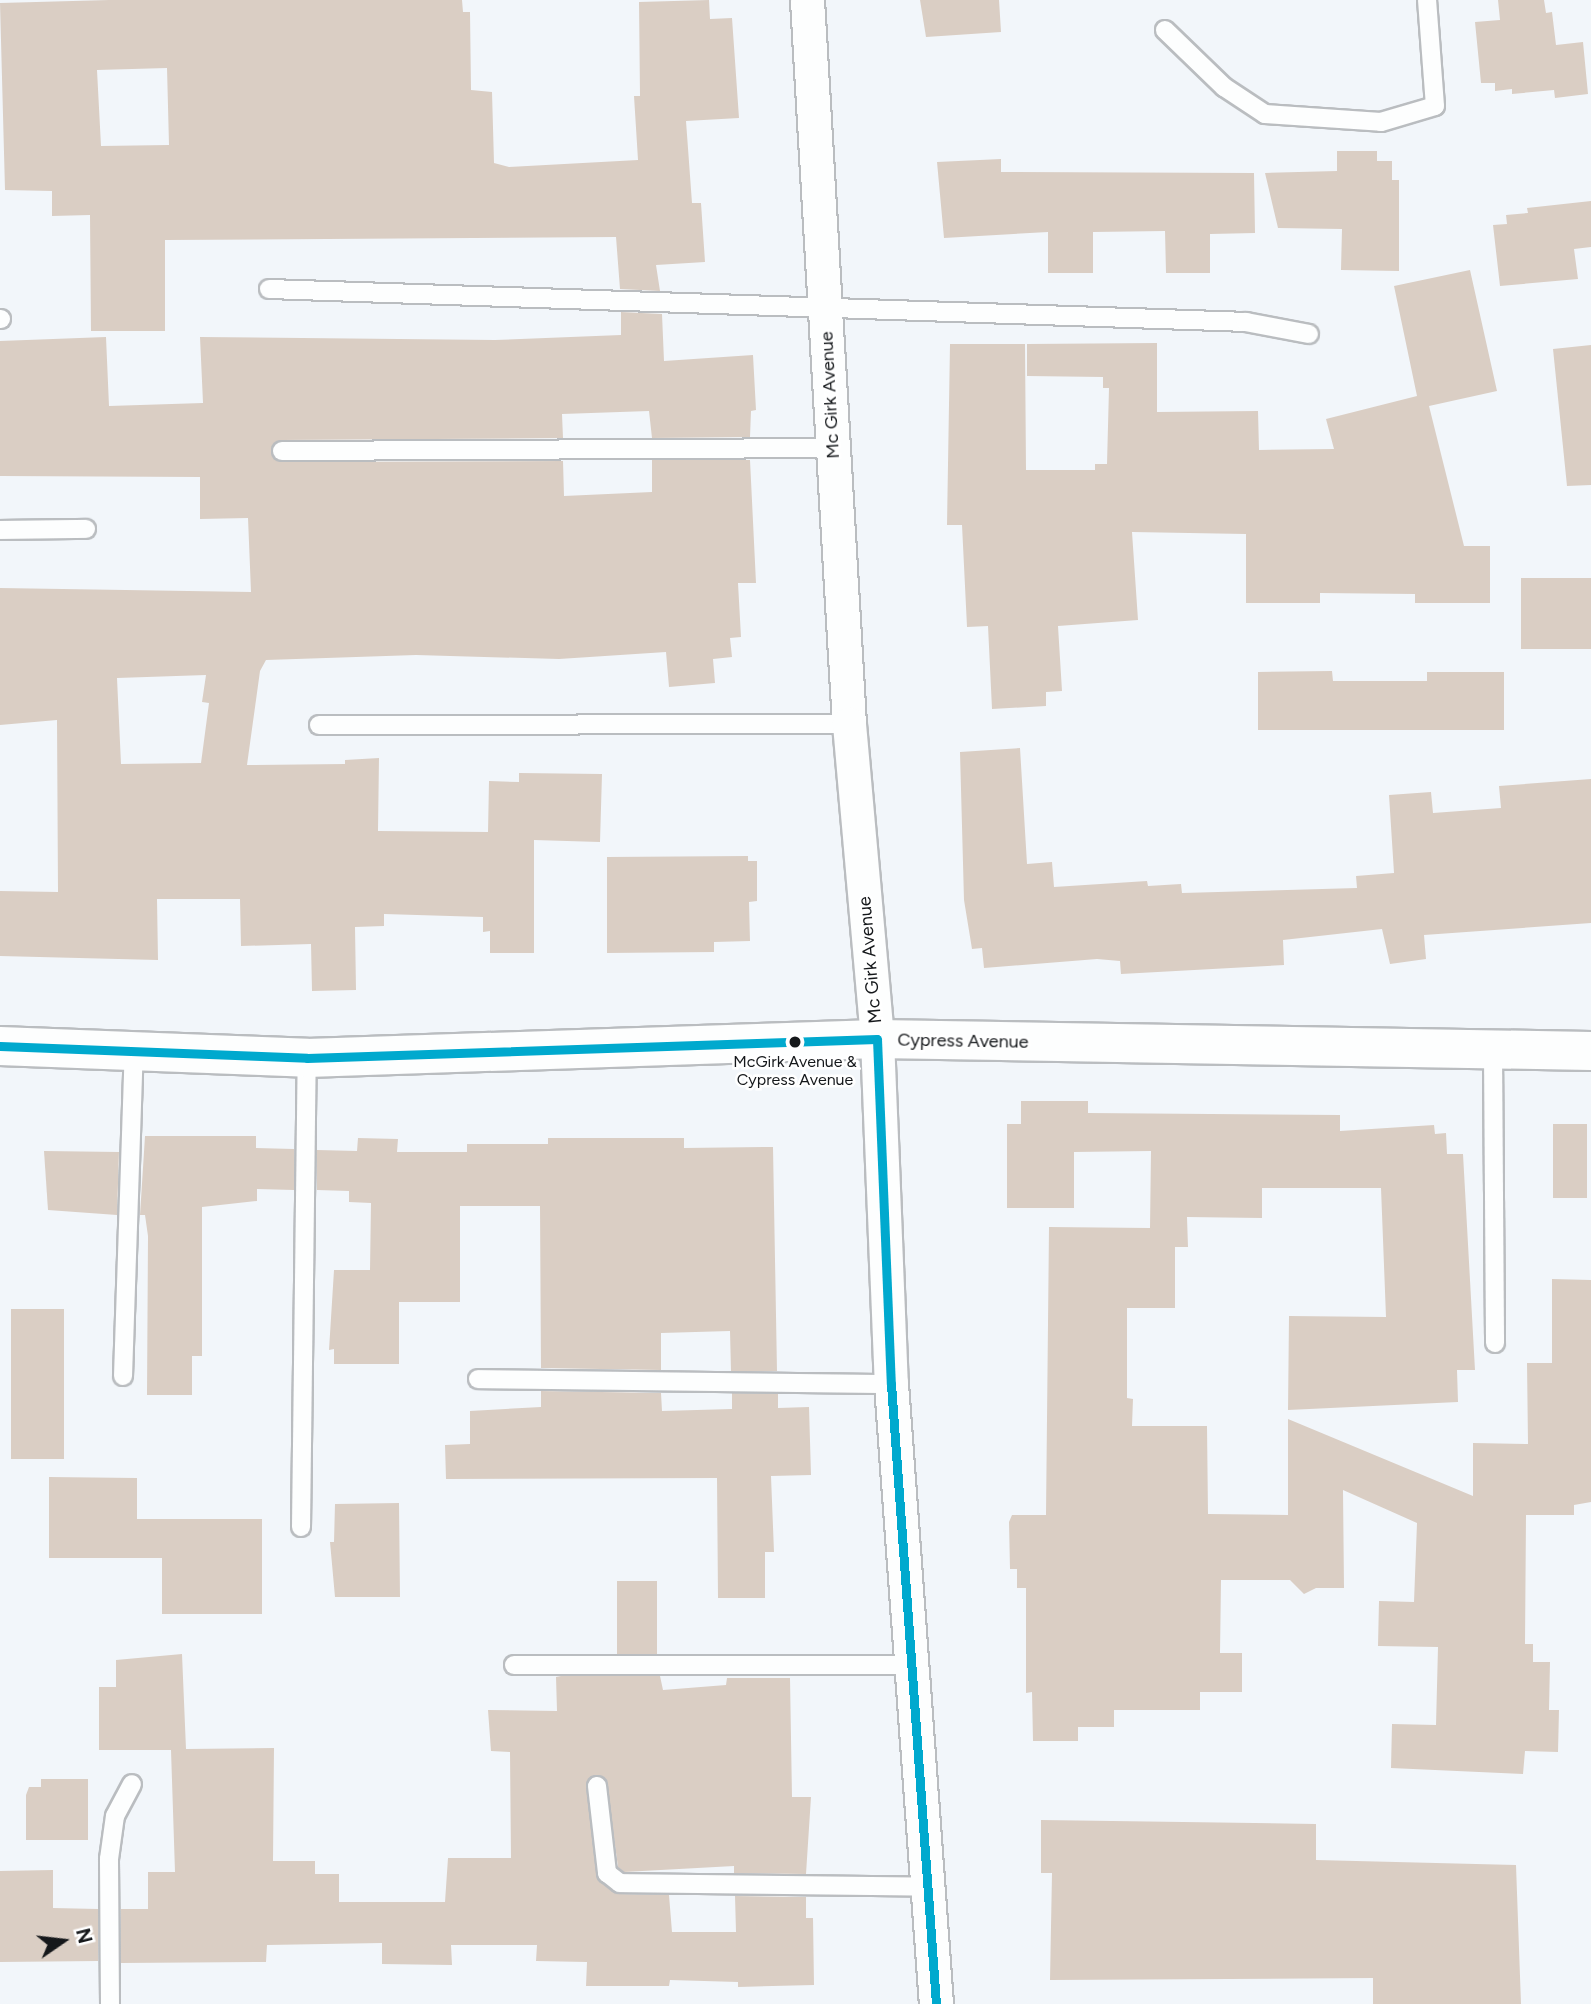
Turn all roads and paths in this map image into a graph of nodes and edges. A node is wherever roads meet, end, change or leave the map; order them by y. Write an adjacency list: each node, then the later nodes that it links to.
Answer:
1 (807, 0): 5 (street, Mc Girk Avenue)
2 (1427, 0): 3 (lane)
3 (1165, 30)
4 (269, 289): 5 (lane)
5 (825, 305): 6 (lane); 7 (street, Mc Girk Avenue)
6 (1309, 334)
7 (833, 448): 8 (lane); 12 (street, Mc Girk Avenue)
8 (282, 451)
9 (86, 529): 10 (lane)
10 (0, 530)
11 (319, 724): 12 (lane)
12 (849, 724): 13 (street, Mc Girk Avenue)
13 (877, 1039): 17 (street, Cypress Avenue); 18 (street, Cypress Avenue); 22 (street, Mc Girk Avenue)
14 (0, 1046): 15 (street, Cypress Avenue)
15 (134, 1051): 18 (street, Cypress Avenue); 20 (lane)
16 (1591, 1051): 17 (street, Cypress Avenue)
17 (1493, 1052): 19 (lane)
18 (307, 1058): 23 (lane)
19 (1495, 1343)
20 (123, 1376)
21 (478, 1379): 22 (lane)
22 (891, 1384): 25 (street, Mc Girk Avenue)
23 (301, 1527)
24 (513, 1665): 25 (lane)
25 (911, 1665): 28 (street, Mc Girk Avenue)
26 (132, 1784): 29 (lane)
27 (597, 1786): 28 (lane)
28 (927, 1887): 30 (street, Mc Girk Avenue)
29 (110, 2004)
30 (936, 2004)

